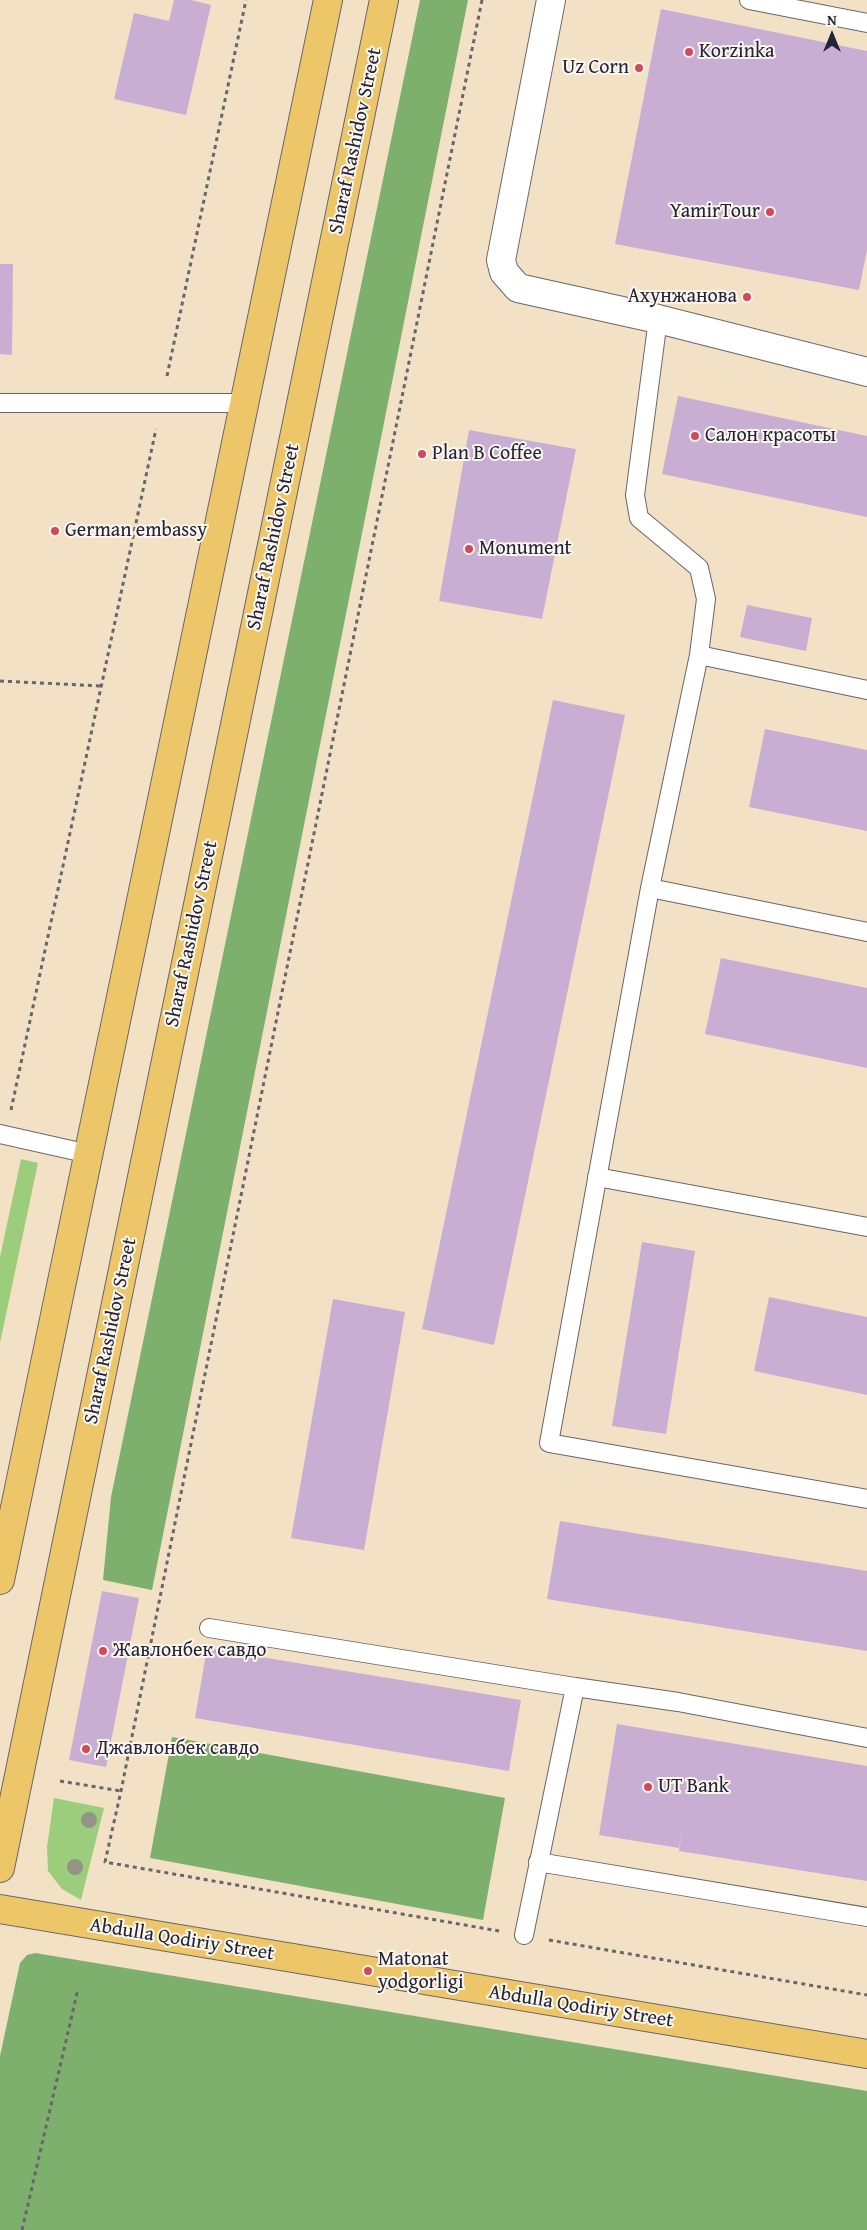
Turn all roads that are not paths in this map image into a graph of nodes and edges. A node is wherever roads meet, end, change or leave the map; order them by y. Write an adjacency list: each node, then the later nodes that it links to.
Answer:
1 (328, 0): 9 (main road)
2 (384, 0): 24 (main road, Sharaf Rashidov Street)
3 (551, 0): 6 (street)
4 (748, 0): 5 (lane)
5 (867, 24)
6 (658, 319): 7 (street); 10 (lane)
7 (867, 372)
8 (0, 404): 9 (lane)
9 (244, 404): 15 (main road)
10 (699, 655): 11 (lane); 12 (lane)
11 (867, 690)
12 (650, 888): 13 (lane); 16 (lane)
13 (867, 932)
14 (3, 1135): 15 (lane)
15 (89, 1154): 19 (main road)
16 (597, 1176): 17 (lane); 18 (lane)
17 (867, 1227)
18 (867, 1499)
19 (0, 1580)
20 (209, 1628): 21 (lane)
21 (575, 1687): 22 (lane); 23 (lane)
22 (867, 1738)
23 (538, 1862): 26 (lane); 27 (lane)
24 (0, 1868)
25 (0, 1909): 28 (main road, Abdulla Qodiriy Street)
26 (867, 1917)
27 (524, 1936)
28 (867, 2054)

